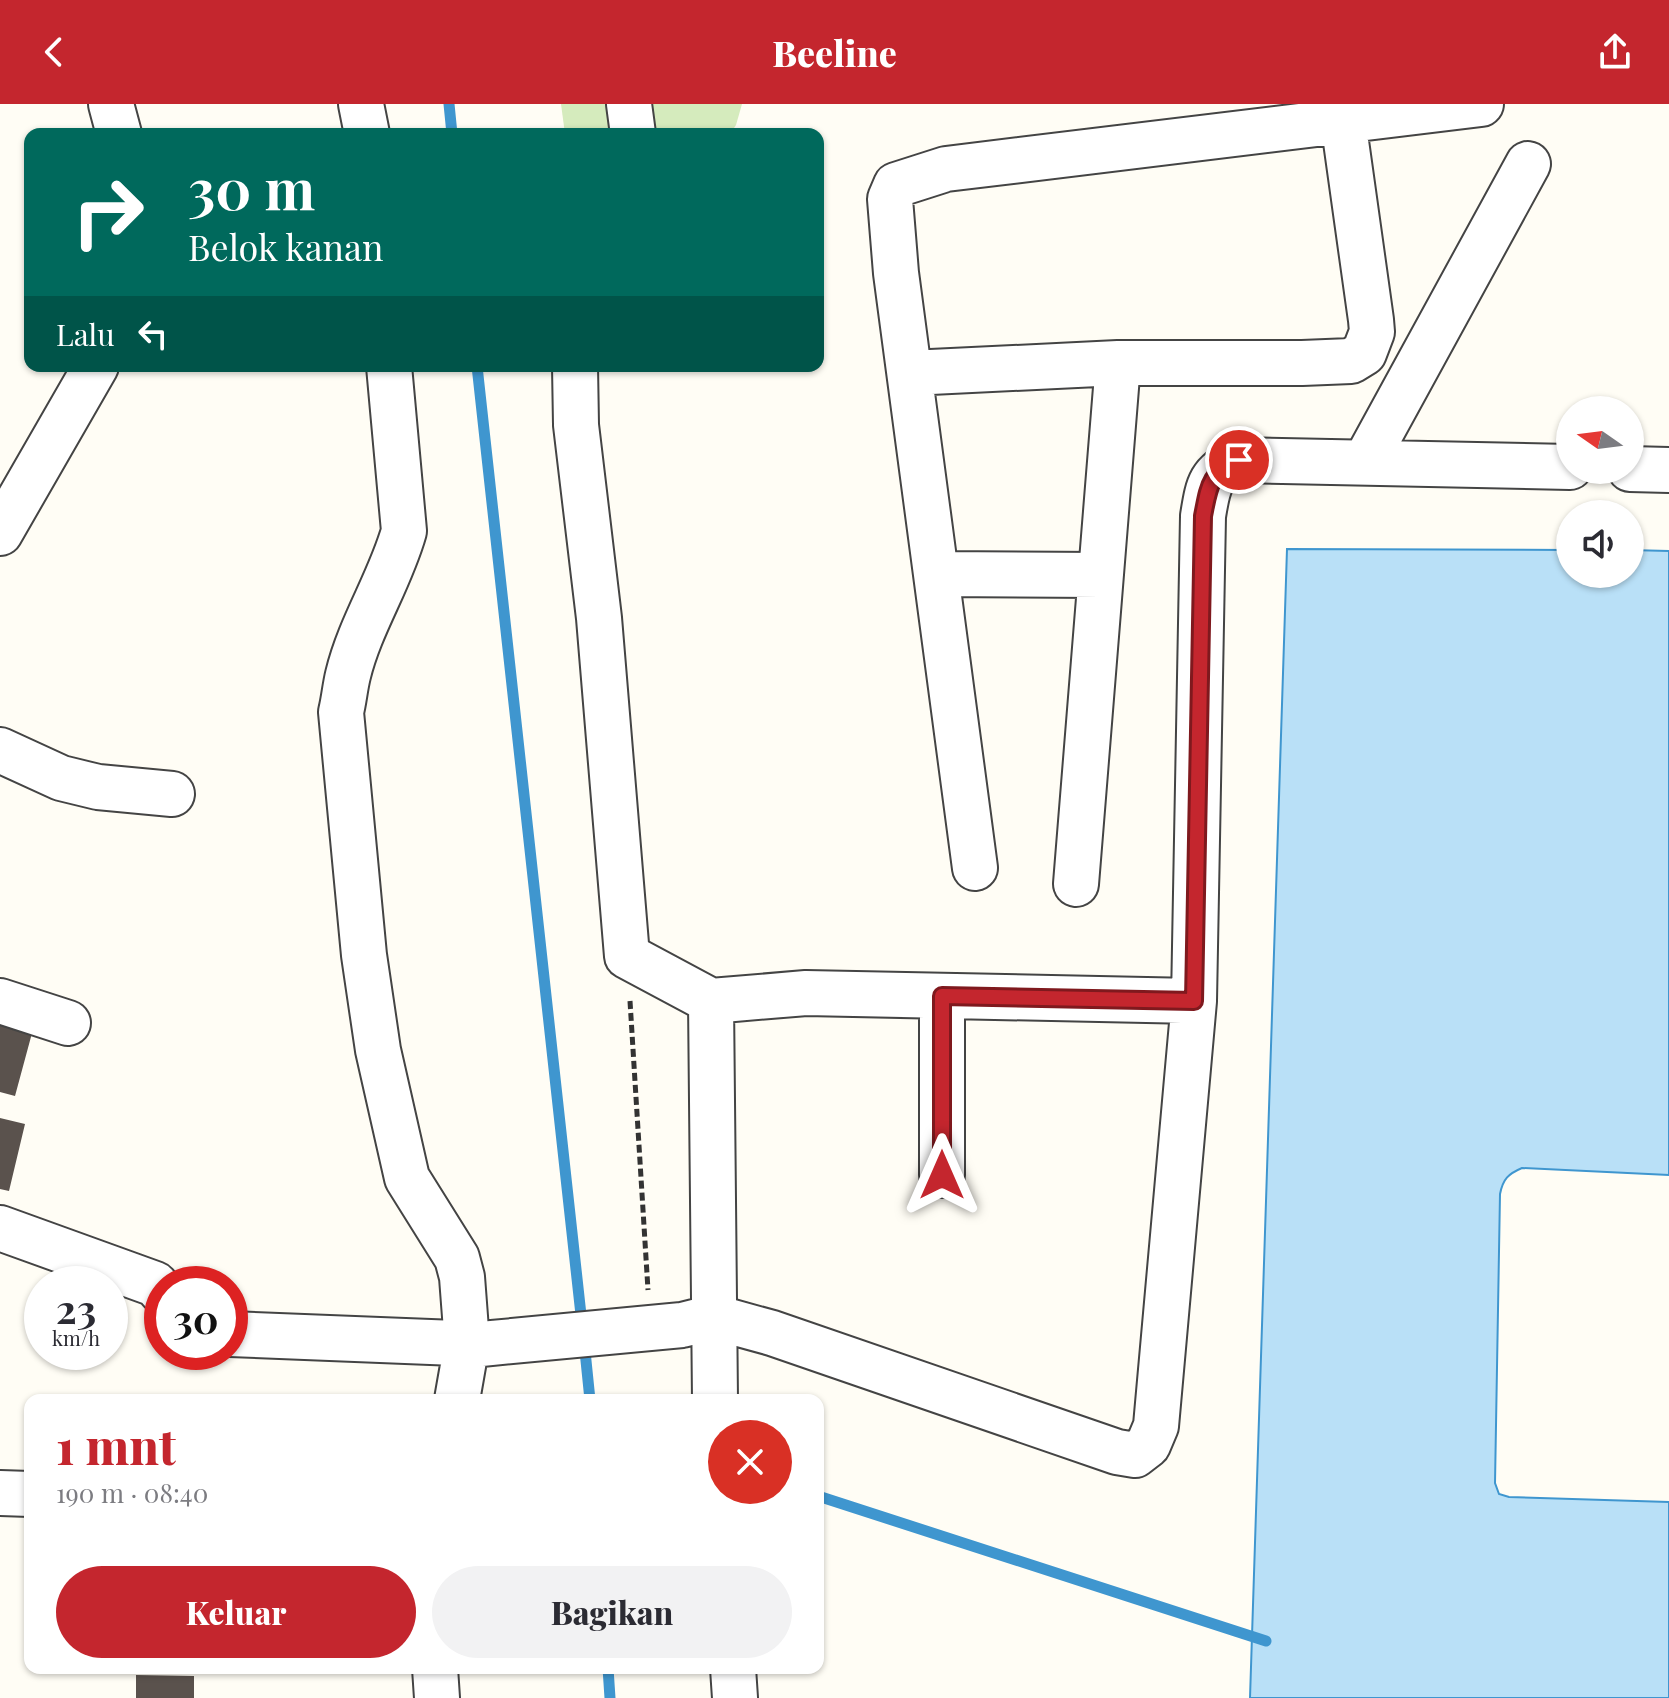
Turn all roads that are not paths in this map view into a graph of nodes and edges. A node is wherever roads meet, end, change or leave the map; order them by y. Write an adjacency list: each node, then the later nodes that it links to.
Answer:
1 (111, 104): 6 (street)
2 (361, 104): 7 (street)
3 (629, 104): 8 (street)
4 (1481, 104): 5 (street)
5 (1343, 120): 10 (street); 14 (street)
6 (117, 128)
7 (366, 128)
8 (632, 128)
9 (1528, 164): 15 (street)
10 (1118, 363): 14 (street); 21 (street)
11 (92, 372): 19 (street)
12 (390, 372): 36 (street)
13 (575, 372): 28 (street)
14 (910, 373): 20 (street)
15 (1365, 462): 16 (street); 29 (street)
16 (1556, 467)
17 (1644, 469): 18 (street)
18 (1669, 470)
19 (4, 515)
20 (937, 574): 21 (street); 24 (street)
21 (1101, 575): 25 (street)
22 (0, 750): 23 (street)
23 (172, 794)
24 (975, 868)
25 (1076, 884)
26 (942, 996): 28 (street); 29 (street); 31 (street)
27 (0, 1001): 30 (street)
28 (711, 1001): 34 (street)
29 (1194, 1001): 34 (street)
30 (68, 1023)
31 (942, 1175)
32 (0, 1228): 33 (street)
33 (144, 1280)
34 (682, 1324): 36 (street); 38 (street)
35 (248, 1335): 36 (street)
36 (474, 1343): 37 (street)
37 (459, 1394)
38 (713, 1394)
39 (0, 1493): 40 (street)
40 (24, 1494)
41 (435, 1674): 43 (street)
42 (733, 1674): 44 (street)
43 (437, 1698)
44 (735, 1698)

